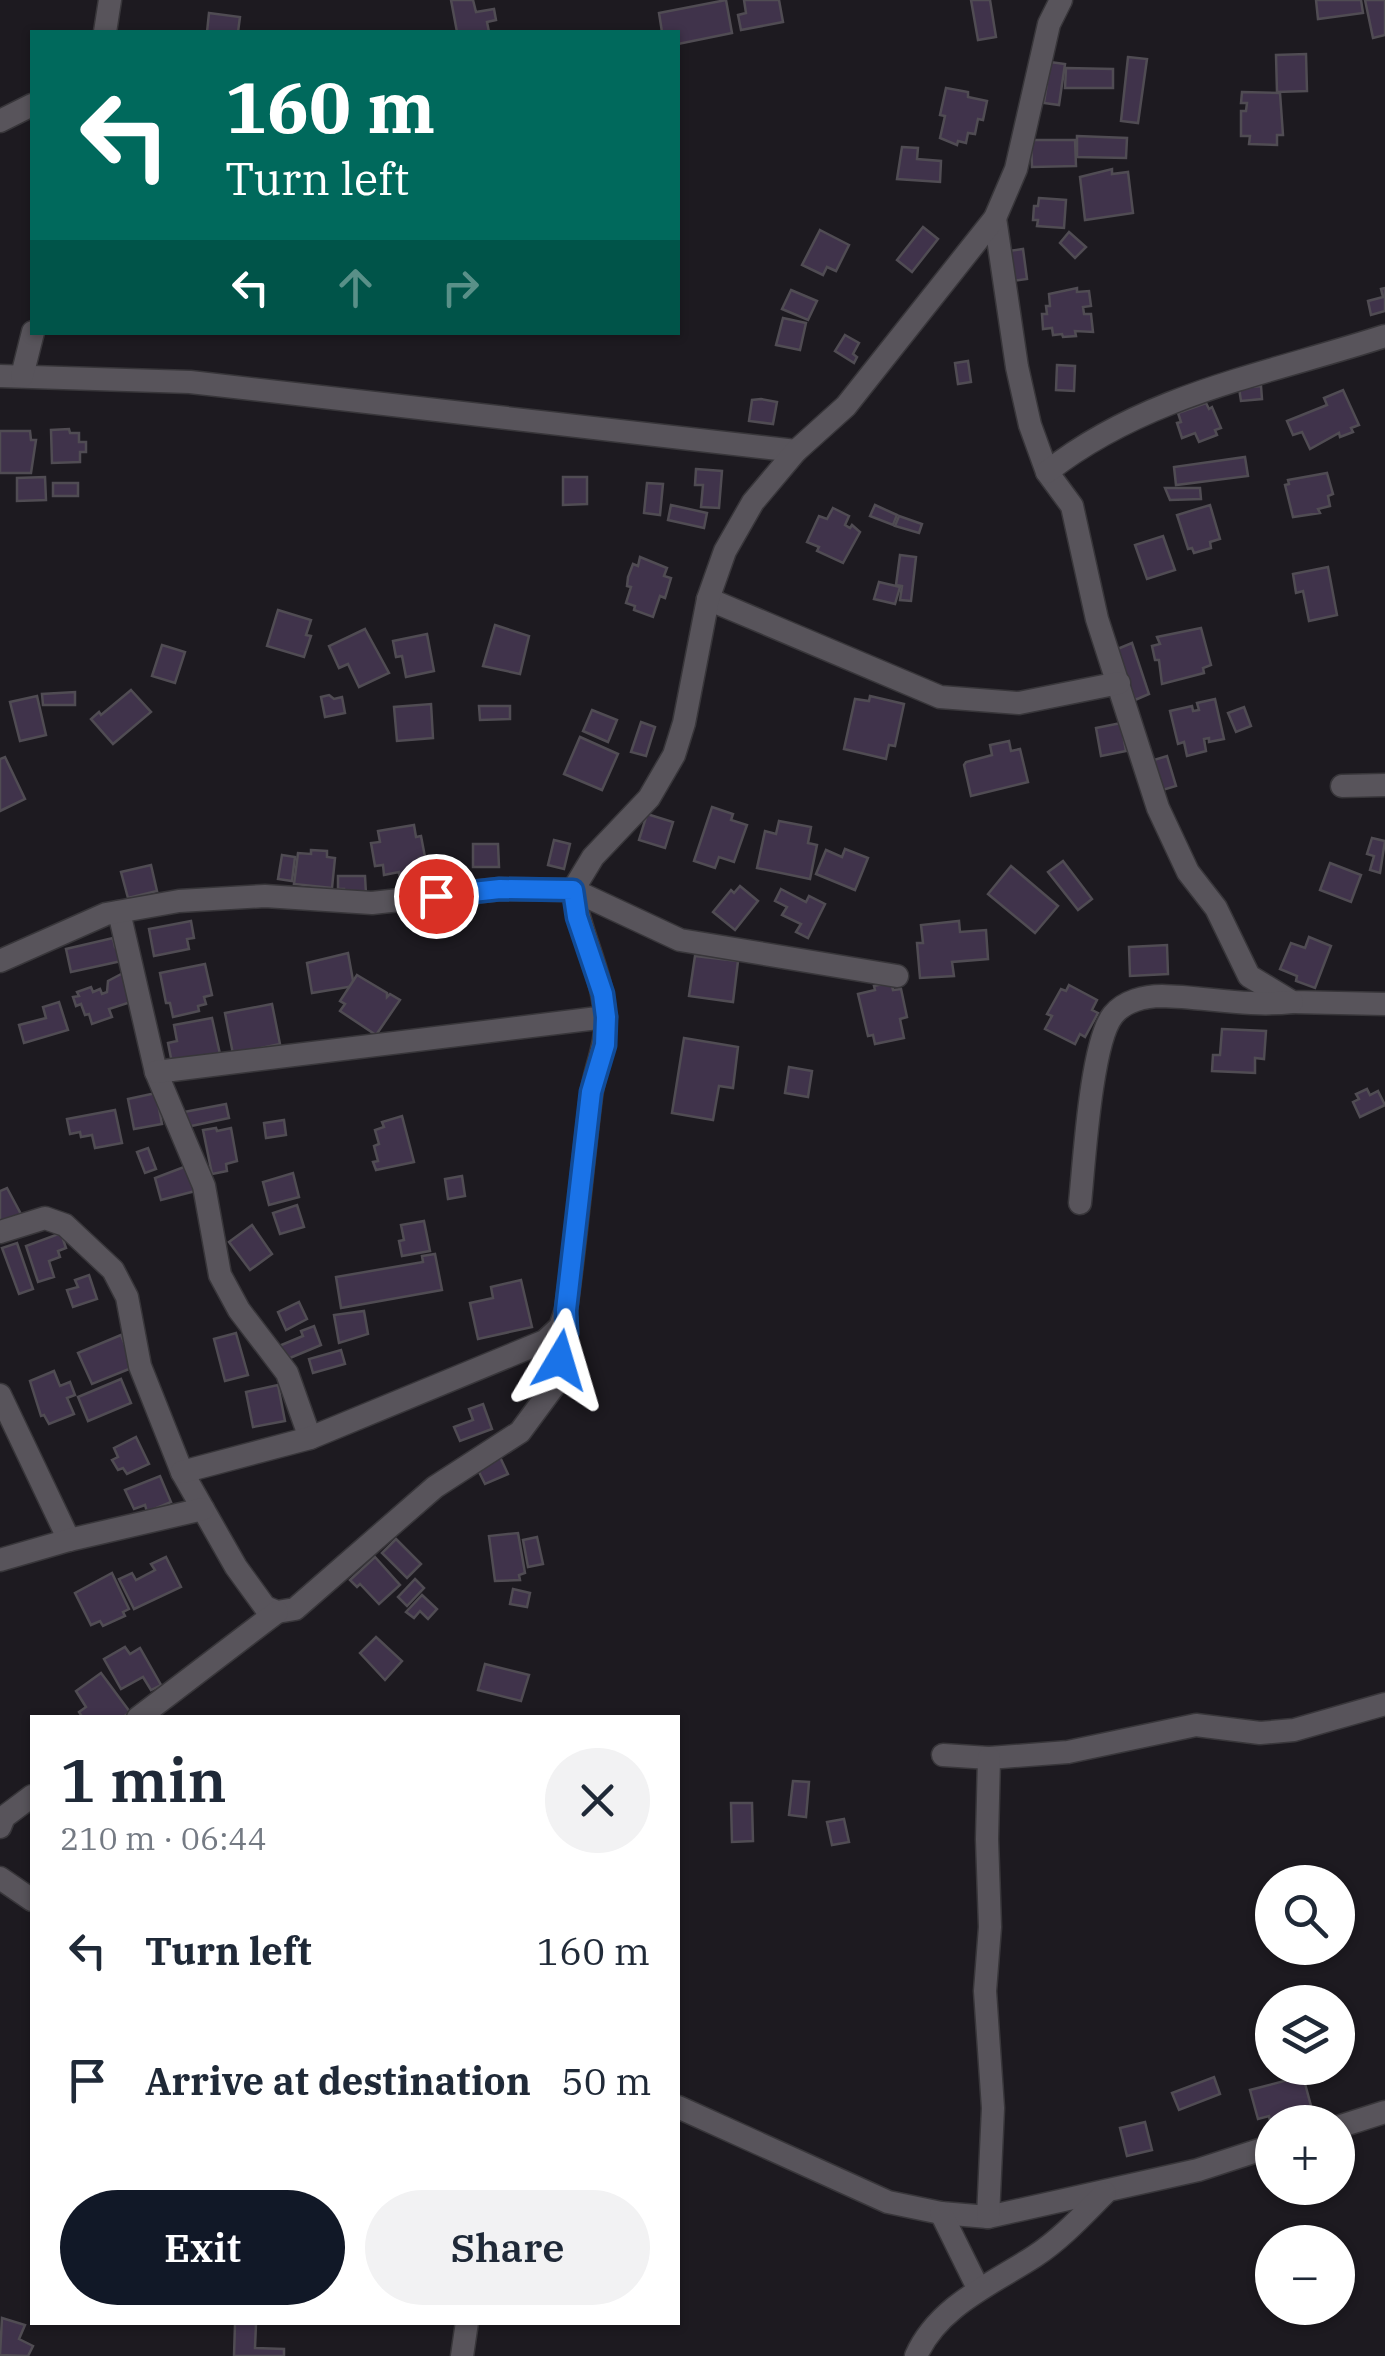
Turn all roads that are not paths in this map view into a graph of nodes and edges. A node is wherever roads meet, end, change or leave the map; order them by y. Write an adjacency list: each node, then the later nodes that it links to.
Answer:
1 (110, 0): 3 (street)
2 (1060, 0): 6 (street)
3 (105, 30)
4 (30, 106): 5 (street)
5 (0, 120)
6 (994, 218): 10 (street); 11 (street)
7 (32, 335): 9 (street)
8 (1385, 336): 11 (street)
9 (11, 376): 10 (street)
10 (796, 451): 12 (street)
11 (1046, 472): 13 (street)
12 (708, 599): 13 (street); 16 (street)
13 (1120, 683): 20 (street)
14 (1385, 784): 15 (street)
15 (1342, 786)
16 (573, 890): 17 (street); 19 (street); 22 (street)
17 (118, 912): 18 (street); 23 (street)
18 (0, 961)
19 (897, 976)
20 (1292, 1002): 21 (street); 24 (street)
21 (1385, 1004)
22 (606, 1017): 23 (street); 26 (street)
23 (156, 1072): 28 (street)
24 (1080, 1203)
25 (0, 1232): 29 (street)
26 (566, 1310): 28 (street); 33 (street)
27 (0, 1394): 31 (street)
28 (310, 1438): 29 (street)
29 (182, 1472): 30 (street)
30 (203, 1509): 31 (street); 33 (street)
31 (69, 1540): 32 (street)
32 (0, 1560)
33 (277, 1612): 35 (street)
34 (1385, 1704): 37 (street)
35 (142, 1715)
36 (942, 1755): 37 (street)
37 (989, 1758): 48 (street)
38 (30, 1798): 39 (street)
39 (0, 1827)
40 (0, 1878): 41 (street)
41 (30, 1899)
42 (680, 2109): 47 (street)
43 (1385, 2112): 44 (street)
44 (1355, 2121)
45 (1255, 2152): 46 (street)
46 (1105, 2193): 48 (street); 49 (street)
47 (941, 2213): 48 (street); 49 (street)
48 (988, 2217)
49 (978, 2288): 52 (street)
50 (467, 2325): 51 (street)
51 (462, 2356)
52 (916, 2356)

